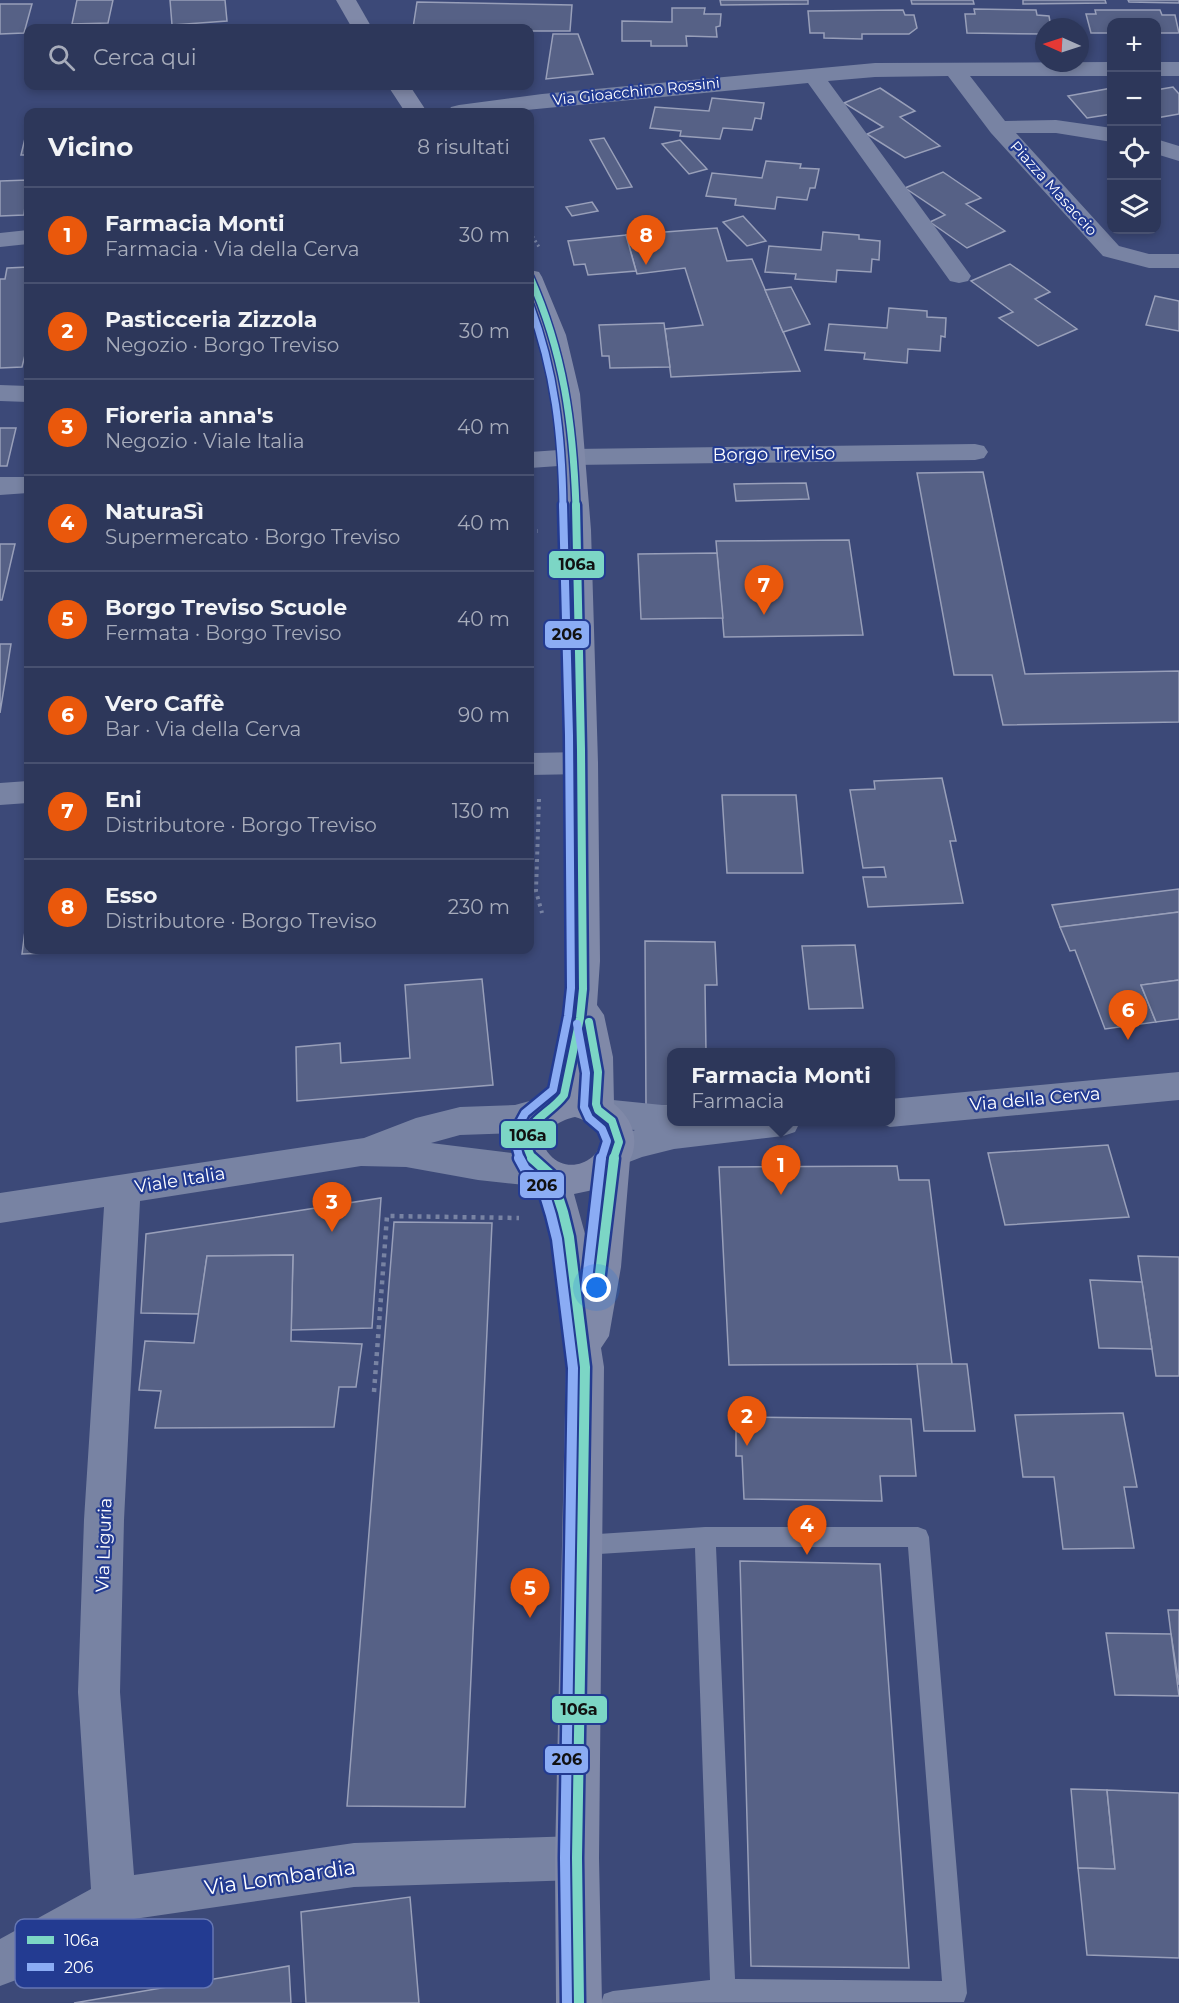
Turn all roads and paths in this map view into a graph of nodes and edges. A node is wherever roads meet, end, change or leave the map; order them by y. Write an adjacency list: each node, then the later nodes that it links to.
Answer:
1 (346, 0): 2 (street)
2 (360, 24)
3 (1107, 69): 6 (street, Via Gioacchino Rossini)
4 (1161, 69): 5 (street)
5 (1179, 69)
6 (954, 70): 7 (street, Via Gioacchino Rossini); 11 (street, Piazza Masaccio)
7 (813, 75): 10 (street, Via Gioacchino Rossini); 18 (street)
8 (402, 90): 9 (street)
9 (413, 108)
10 (489, 108)
11 (999, 128): 12 (street, Piazza Masaccio); 17 (street, Piazza Masaccio)
12 (1107, 134)
13 (1161, 148): 14 (street)
14 (1179, 154)
15 (24, 237): 16 (street)
16 (0, 240)
17 (1179, 261)
18 (959, 276)
19 (534, 296): 20 (street)
20 (538, 314): 24 (street)
21 (0, 393): 22 (street)
22 (24, 394)
23 (975, 452): 24 (street, Borgo Treviso)
24 (573, 457): 25 (street, Borgo Treviso); 28 (street)
25 (534, 460)
26 (24, 484): 27 (street)
27 (0, 486)
28 (583, 763): 29 (street); 32 (street)
29 (534, 764)
30 (24, 792): 31 (street)
31 (0, 794)
32 (583, 989): 34 (street); 35 (street)
33 (1179, 1086): 36 (street, Via della Cerva)
34 (548, 1110): 35 (street); 39 (street, Viale Italia); 41 (street)
35 (601, 1112): 37 (street); 40 (street)
36 (895, 1113)
37 (667, 1119)
38 (737, 1126): 40 (street)
39 (361, 1152): 41 (street, Viale Italia); 42 (street, Viale Italia)
40 (615, 1156): 41 (street); 45 (street)
41 (548, 1174): 45 (street)
42 (123, 1190): 43 (street, Viale Italia); 50 (street, Via Liguria)
43 (0, 1208)
44 (524, 1218): 46 (path)
45 (585, 1367): 48 (street)
46 (374, 1392)
47 (705, 1537): 48 (lane); 54 (lane); 54 (lane)
48 (583, 1545): 49 (street)
49 (578, 1858): 50 (street, Via Lombardia); 55 (street)
50 (114, 1900): 51 (street, Via Lombardia)
51 (80, 1919)
52 (15, 1956): 53 (street, Via Lombardia)
53 (0, 1964)
54 (723, 1991): 56 (lane)
55 (579, 2003)
56 (613, 2003)

